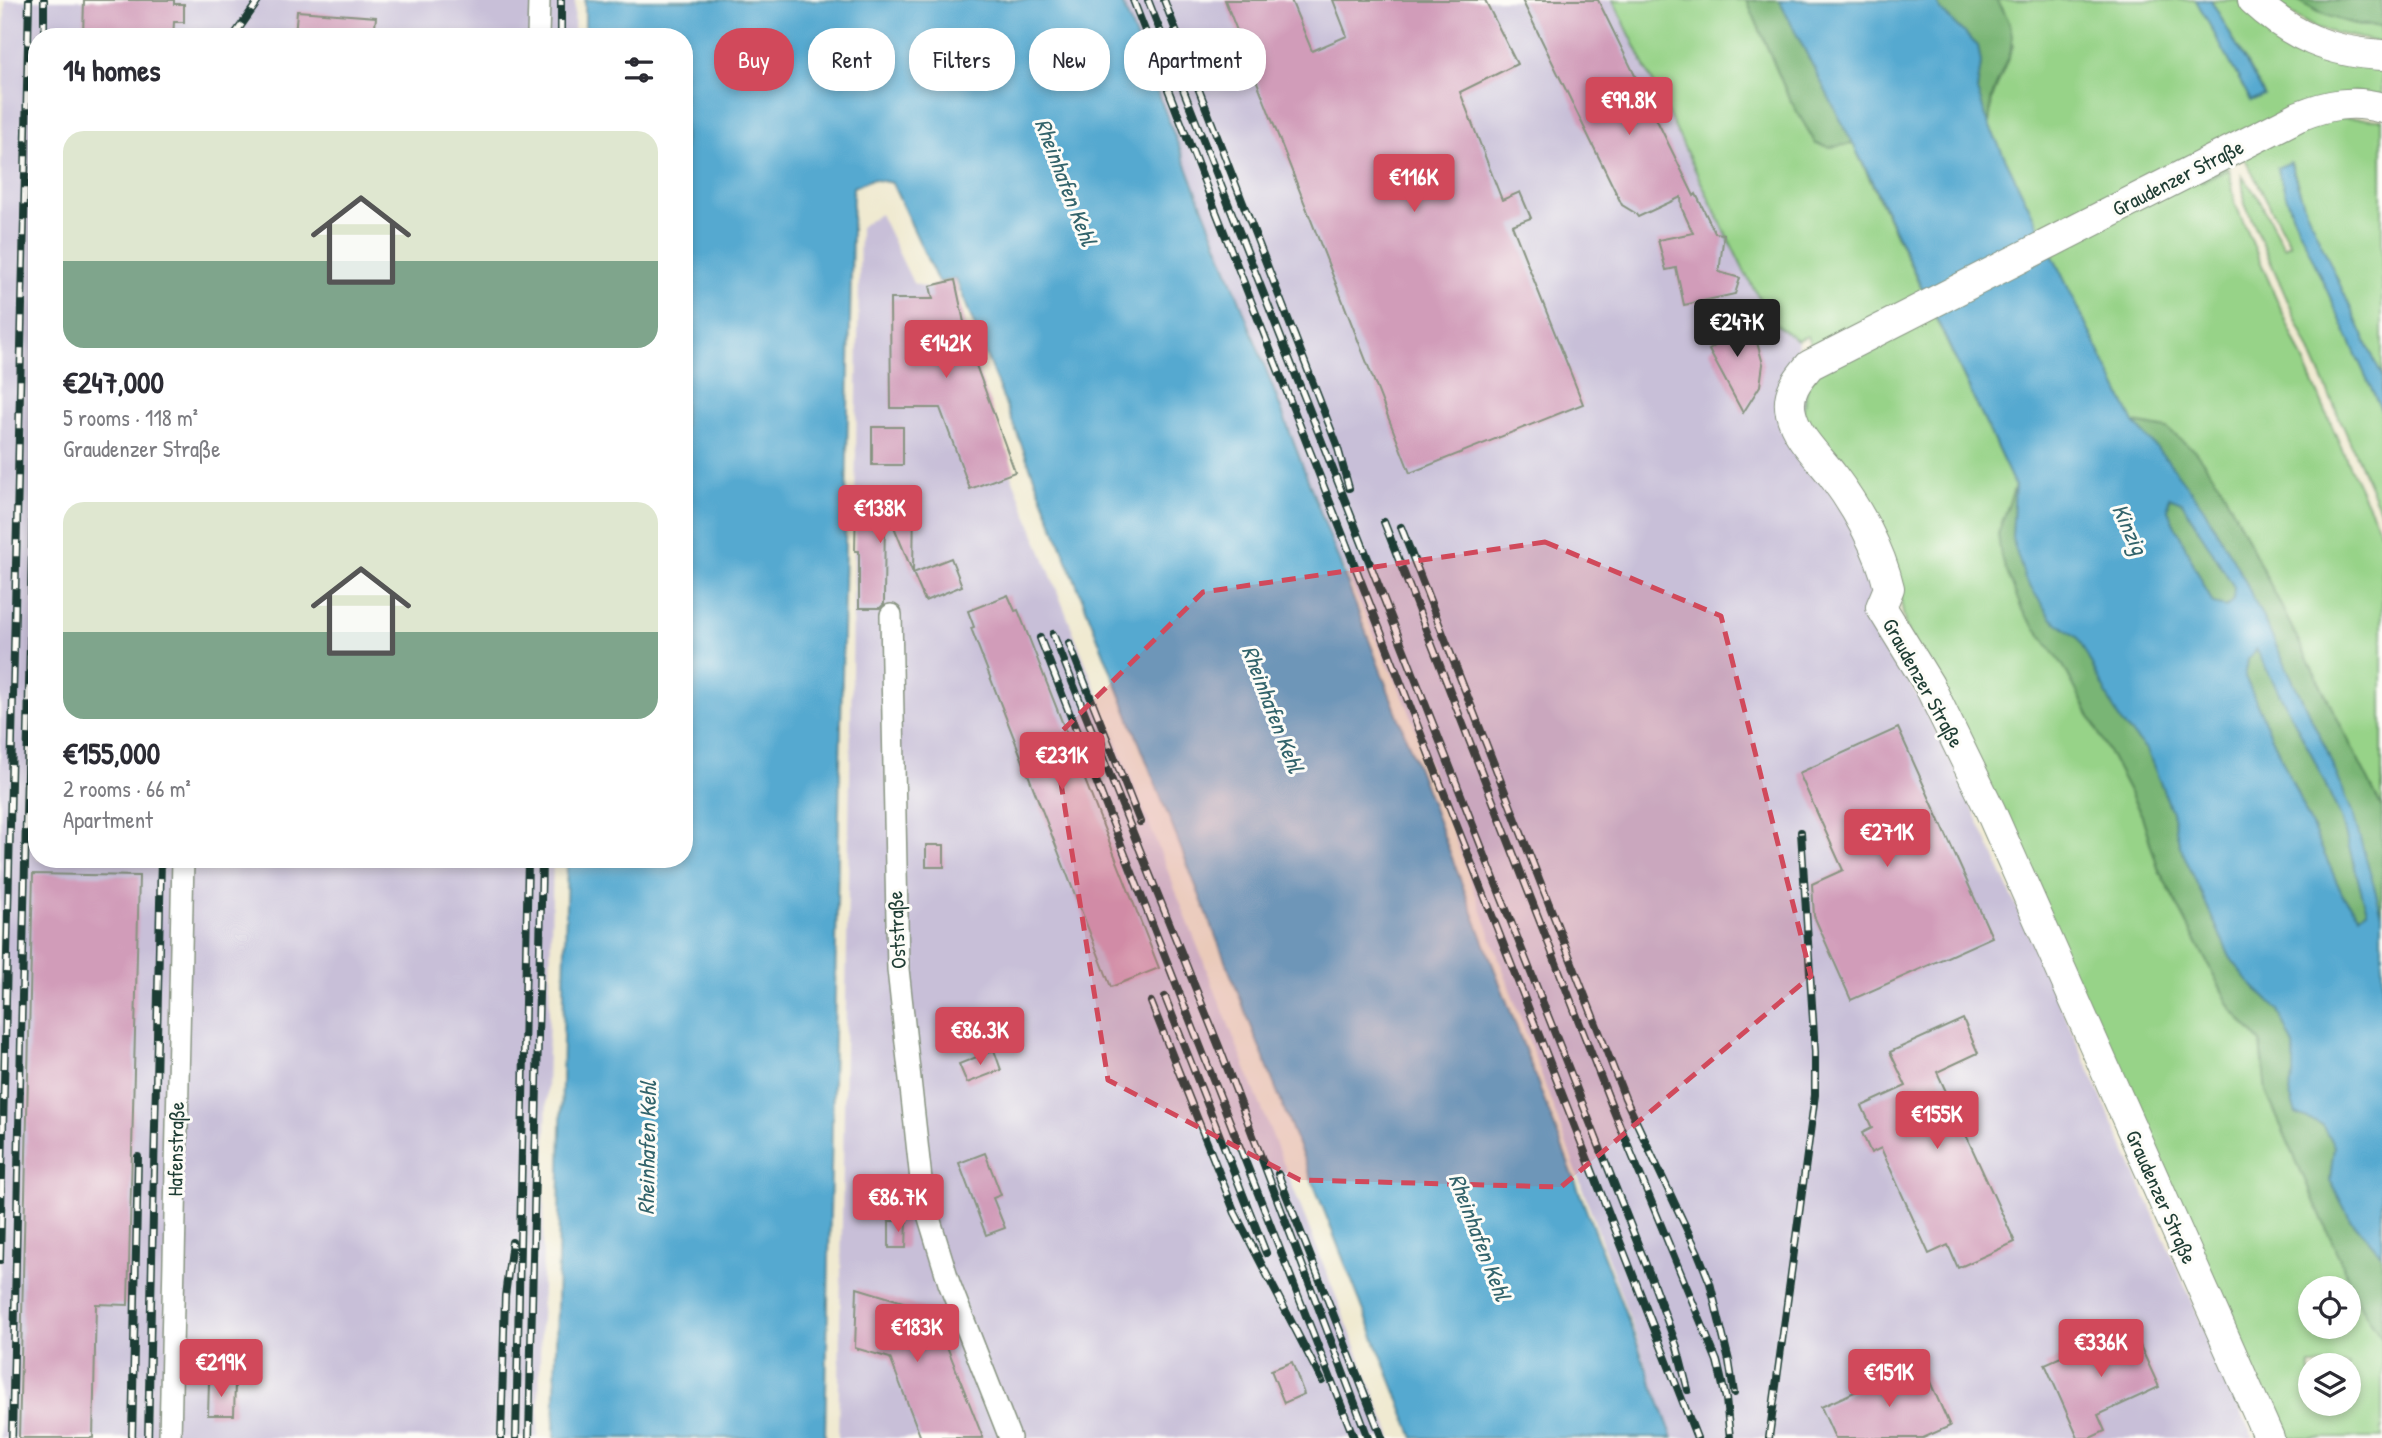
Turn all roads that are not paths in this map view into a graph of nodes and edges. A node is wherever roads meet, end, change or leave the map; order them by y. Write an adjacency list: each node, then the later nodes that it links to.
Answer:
1 (539, 0): 3 (street)
2 (2253, 0): 4 (street)
3 (538, 28)
4 (2382, 55)
5 (2382, 108): 10 (street, Graudenzer Straße)
6 (891, 615): 9 (street, Oststraße)
7 (183, 868): 8 (street, Hafenstraße)
8 (170, 1438)
9 (1010, 1438)
10 (2269, 1438)

